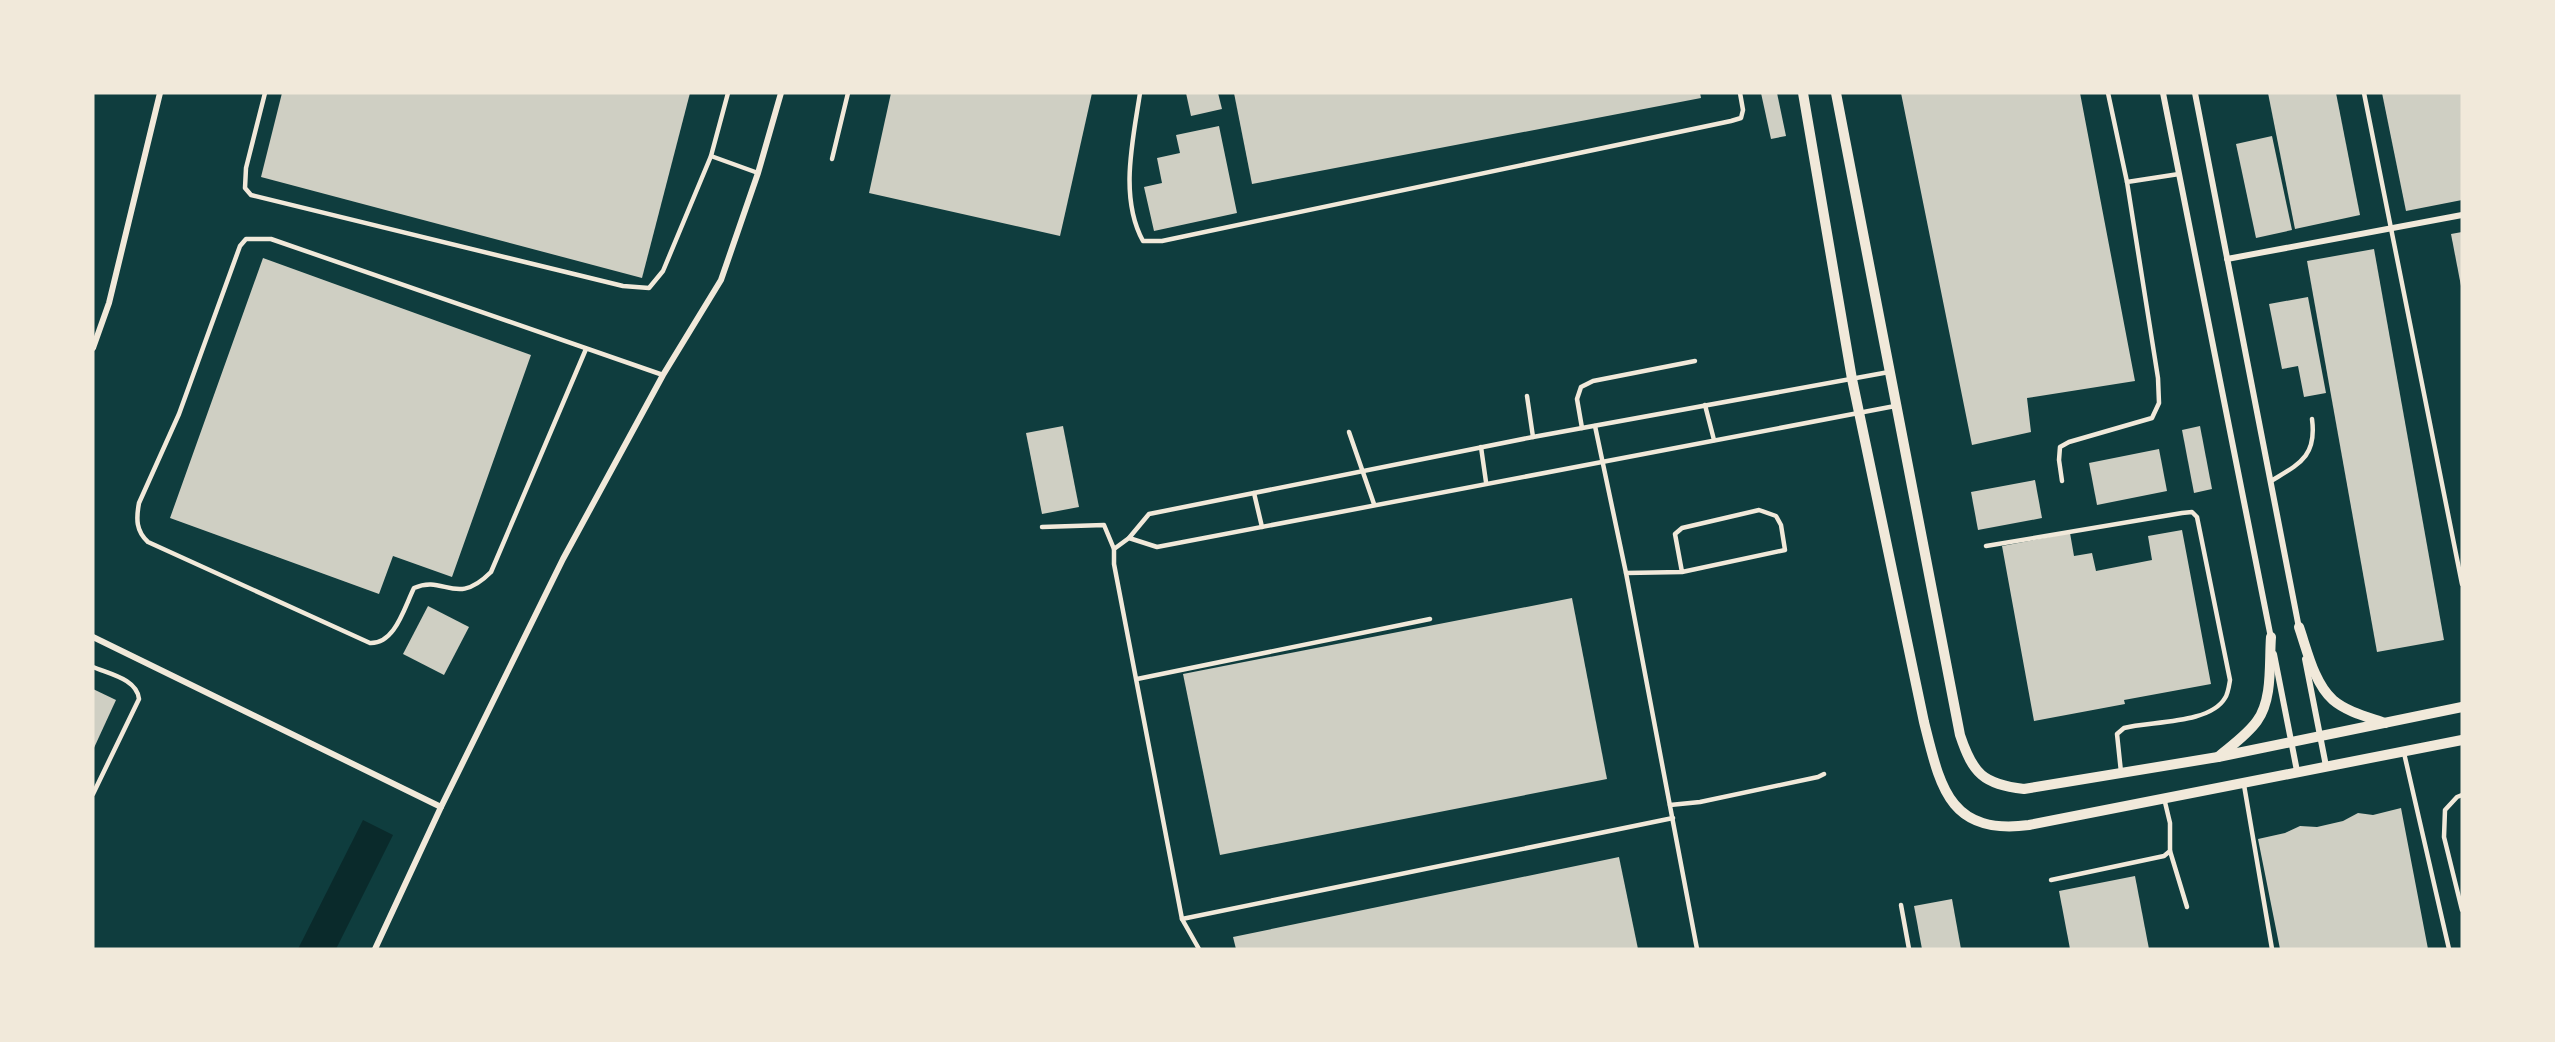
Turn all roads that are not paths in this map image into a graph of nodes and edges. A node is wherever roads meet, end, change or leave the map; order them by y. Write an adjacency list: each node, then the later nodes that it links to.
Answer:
1 (160, 93): 22 (street)
2 (265, 93): 14 (lane)
3 (728, 93): 14 (lane)
4 (782, 93): 16 (street)
5 (848, 93): 15 (lane)
6 (1140, 93): 7 (lane)
7 (1740, 93)
8 (1803, 93): 27 (street)
9 (1836, 93): 25 (street)
10 (2108, 93): 18 (lane)
11 (2163, 93): 17 (street)
12 (2195, 93): 21 (street)
13 (2364, 93): 20 (lane)
14 (711, 156): 16 (lane)
15 (832, 159)
16 (758, 173): 26 (street)
17 (2180, 174): 18 (lane); 57 (street)
18 (2127, 182): 41 (lane)
19 (2462, 215): 20 (street)
20 (2391, 228): 21 (street); 53 (lane)
21 (2227, 259): 43 (street)
22 (93, 348)
23 (586, 349): 23 (lane); 26 (lane)
24 (1695, 361): 34 (lane)
25 (1891, 372): 27 (lane); 30 (street)
26 (663, 375): 76 (street)
27 (1852, 379): 29 (lane); 31 (street)
28 (1527, 396): 36 (lane)
29 (1705, 405): 33 (lane); 37 (lane)
30 (1898, 405): 31 (lane); 69 (street)
31 (1860, 414): 37 (lane); 74 (street)
32 (2312, 419): 43 (lane)
33 (1595, 426): 34 (lane); 39 (lane)
34 (1582, 428): 36 (lane)
35 (1348, 432): 40 (lane)
36 (1533, 436): 38 (lane)
37 (1714, 440): 39 (lane)
38 (1480, 447): 40 (lane); 42 (lane)
39 (1603, 464): 42 (lane); 52 (lane)
40 (1363, 469): 44 (lane); 45 (lane)
41 (2062, 481)
42 (1486, 482): 45 (lane)
43 (2271, 482): 55 (street)
44 (1254, 493): 47 (lane); 48 (lane)
45 (1374, 504): 47 (lane)
46 (1042, 527): 50 (lane)
47 (1262, 527): 48 (lane)
48 (1129, 538): 50 (lane)
49 (1986, 546): 69 (lane)
50 (1114, 549): 59 (lane)
51 (1682, 572): 51 (lane); 52 (lane)
52 (1626, 573): 75 (lane)
53 (2462, 584)
54 (1430, 619): 59 (lane)
55 (2299, 627): 61 (street); 62 (street)
56 (93, 637): 76 (street)
57 (2271, 637): 64 (street); 66 (street)
58 (93, 667): 72 (lane)
59 (1137, 679): 83 (lane)
60 (2462, 707): 61 (street)
61 (2385, 723): 62 (street)
62 (2320, 736): 64 (street); 67 (street)
63 (2462, 740): 65 (street)
64 (2291, 742): 66 (street); 68 (street)
65 (2403, 751): 67 (street); 89 (lane)
66 (2218, 757): 69 (street)
67 (2326, 766): 68 (street)
68 (2297, 771): 71 (street)
69 (2121, 772)
70 (1824, 774): 75 (lane)
71 (2244, 782): 74 (street); 88 (lane)
72 (93, 794)
73 (2462, 795): 82 (lane)
74 (2164, 798): 78 (lane)
75 (1670, 805): 77 (lane)
76 (441, 807): 84 (street)
77 (1672, 818): 83 (lane); 86 (lane)
78 (2170, 851): 79 (lane); 81 (lane)
79 (2051, 880)
80 (1900, 904): 87 (lane)
81 (2187, 907)
82 (2462, 910)
83 (1182, 919): 85 (lane)
84 (375, 949)
85 (1199, 949)
86 (1697, 949)
87 (1909, 949)
88 (2272, 949)
89 (2449, 949)

